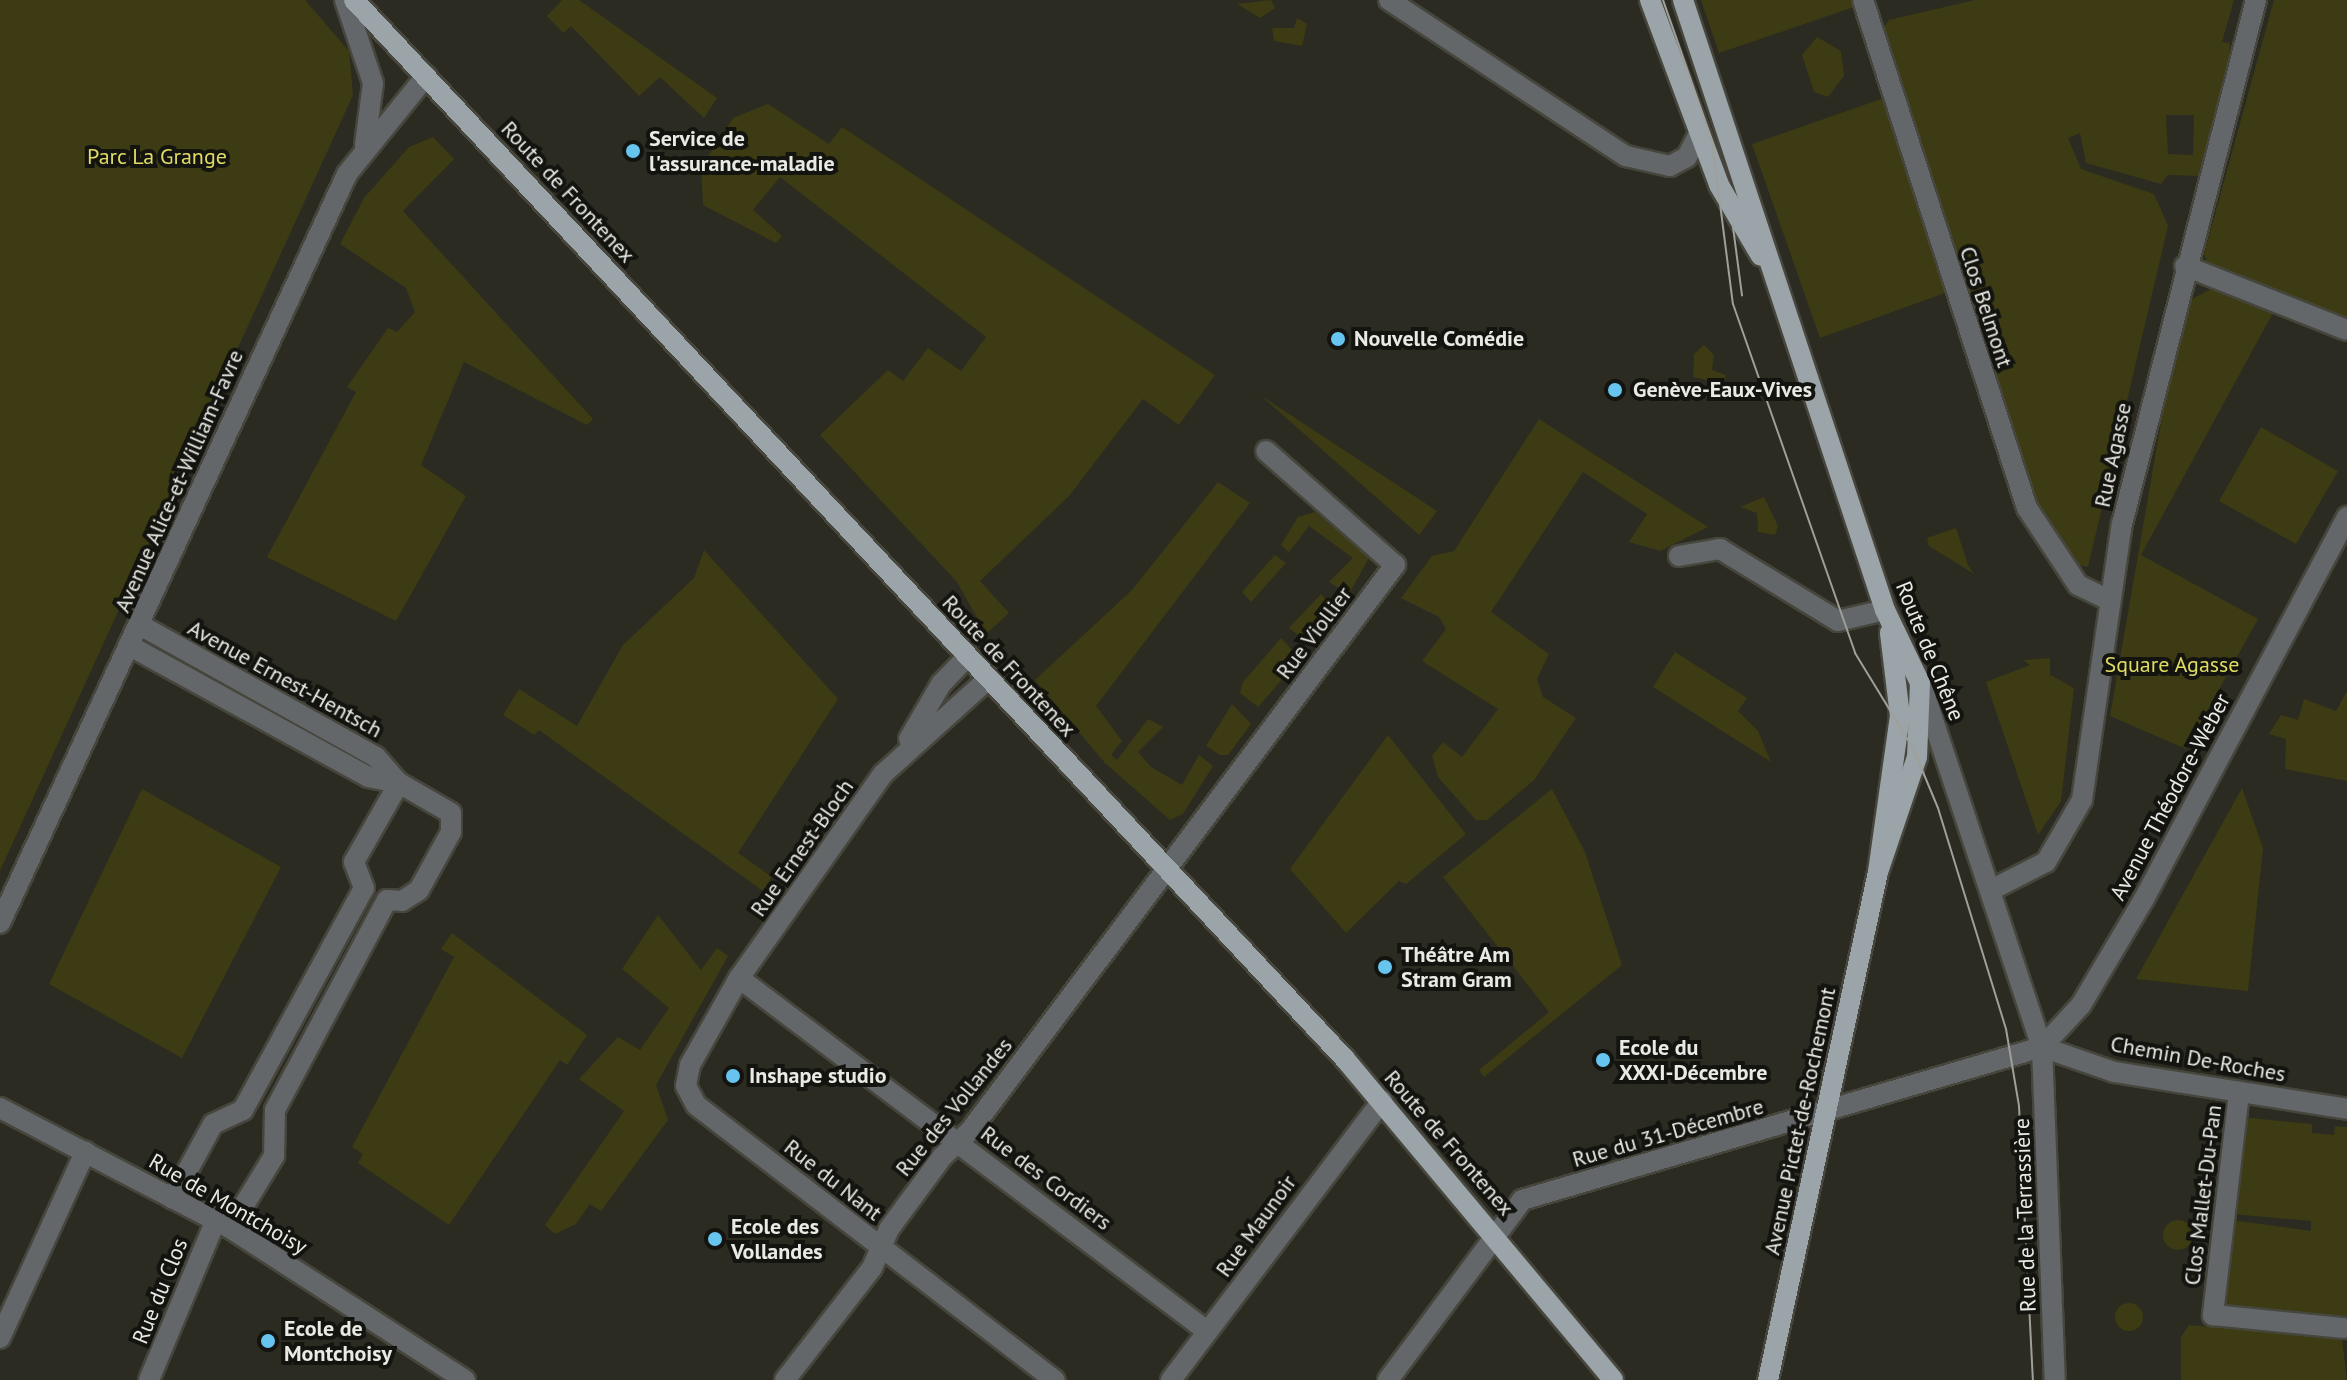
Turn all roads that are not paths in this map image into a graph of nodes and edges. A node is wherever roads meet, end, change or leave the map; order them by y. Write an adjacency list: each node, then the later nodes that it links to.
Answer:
1 (345, 0): 10 (street)
2 (354, 0): 8 (main road, Route de Frontenex)
3 (1389, 0): 9 (street)
4 (1650, 0): 9 (main road, Route de Chêne)
5 (1683, 0): 12 (main road, Route de Chêne)
6 (1863, 0): 18 (street, Clos Belmont)
7 (2256, 0): 11 (street, Rue Agasse)
8 (426, 76): 10 (street, Avenue Alice-et-William-Favre); 22 (main road, Route de Frontenex)
9 (1698, 135): 12 (main road, Route de Chêne)
10 (365, 146): 20 (street, Avenue Alice-et-William-Favre)
11 (2185, 266): 13 (street); 18 (street, Rue Agasse)
12 (1771, 274): 19 (main road, Route de Chêne)
13 (2347, 330)
14 (1266, 451): 27 (street, Rue Viollier)
15 (2347, 517): 16 (street, Avenue Théodore-Weber)
16 (2340, 546): 34 (street, Avenue Théodore-Weber)
17 (1679, 556): 19 (street)
18 (2107, 599): 30 (street, Rue Agasse)
19 (1885, 610): 24 (main road, Route de Chêne); 28 (main road, Avenue Pictet-de-Rochemont)
20 (140, 625): 21 (street, Avenue Alice-et-William-Favre); 26 (street, Avenue Ernest-Hentsch)
21 (130, 646): 26 (street, Avenue Ernest-Hentsch); 32 (street, Avenue Alice-et-William-Favre)
22 (967, 657): 23 (main road, Route de Frontenex); 25 (street, Rue Ernest-Bloch)
23 (987, 680): 25 (street, Rue Ernest-Bloch); 27 (main road, Route de Frontenex)
24 (1920, 683): 28 (main road, Avenue Pictet-de-Rochemont); 30 (street, Route de Chêne)
25 (906, 746): 33 (street, Rue Ernest-Bloch)
26 (399, 783): 29 (street); 31 (street, Avenue Ernest-Hentsch)
27 (1165, 868): 36 (main road, Route de Frontenex); 42 (street, Rue des Vollandes)
28 (1878, 872): 37 (main road, Avenue Pictet-de-Rochemont)
29 (364, 888): 31 (street); 40 (street)
30 (1993, 889): 34 (street, Route de Chêne)
31 (387, 900): 41 (street, Rue du Clos)
32 (0, 923)
33 (739, 978): 42 (street, Rue des Cordiers); 47 (street, Rue du Nant)
34 (2042, 1047): 35 (street, Chemin De-Roches); 37 (street, Rue du 31-Décembre); 59 (street, Rue de la Terrassière)
35 (2239, 1093): 39 (street, Chemin De-Roches); 48 (street, Clos Mallet-Du-Pan)
36 (1382, 1101): 46 (main road, Route de Frontenex); 49 (street, Rue Maunoir)
37 (1827, 1107): 46 (street, Rue du 31-Décembre); 58 (main road, Avenue Pictet-de-Rochemont)
38 (0, 1108): 43 (street, Rue de Montchoisy)
39 (2347, 1109)
40 (243, 1110): 41 (street); 44 (street)
41 (274, 1127): 45 (street, Rue du Clos)
42 (958, 1141): 47 (street, Rue des Vollandes); 49 (street, Rue des Cordiers)
43 (85, 1152): 44 (street, Rue de Montchoisy); 50 (street)
44 (172, 1199): 45 (street, Rue de Montchoisy)
45 (223, 1224): 51 (street, Rue de Montchoisy); 52 (street, Rue du Clos)
46 (1495, 1234): 56 (street, Rue du 31-Décembre); 57 (main road, Route de Frontenex)
47 (881, 1247): 53 (street, Rue des Vollandes); 54 (street, Rue du Nant)
48 (2344, 1328)
49 (1207, 1331): 55 (street, Rue Maunoir)
50 (1, 1334)
51 (457, 1378)
52 (149, 1380)
53 (785, 1380)
54 (1055, 1380)
55 (1171, 1380)
56 (1388, 1380)
57 (1613, 1380)
58 (1768, 1380)
59 (2055, 1380)

